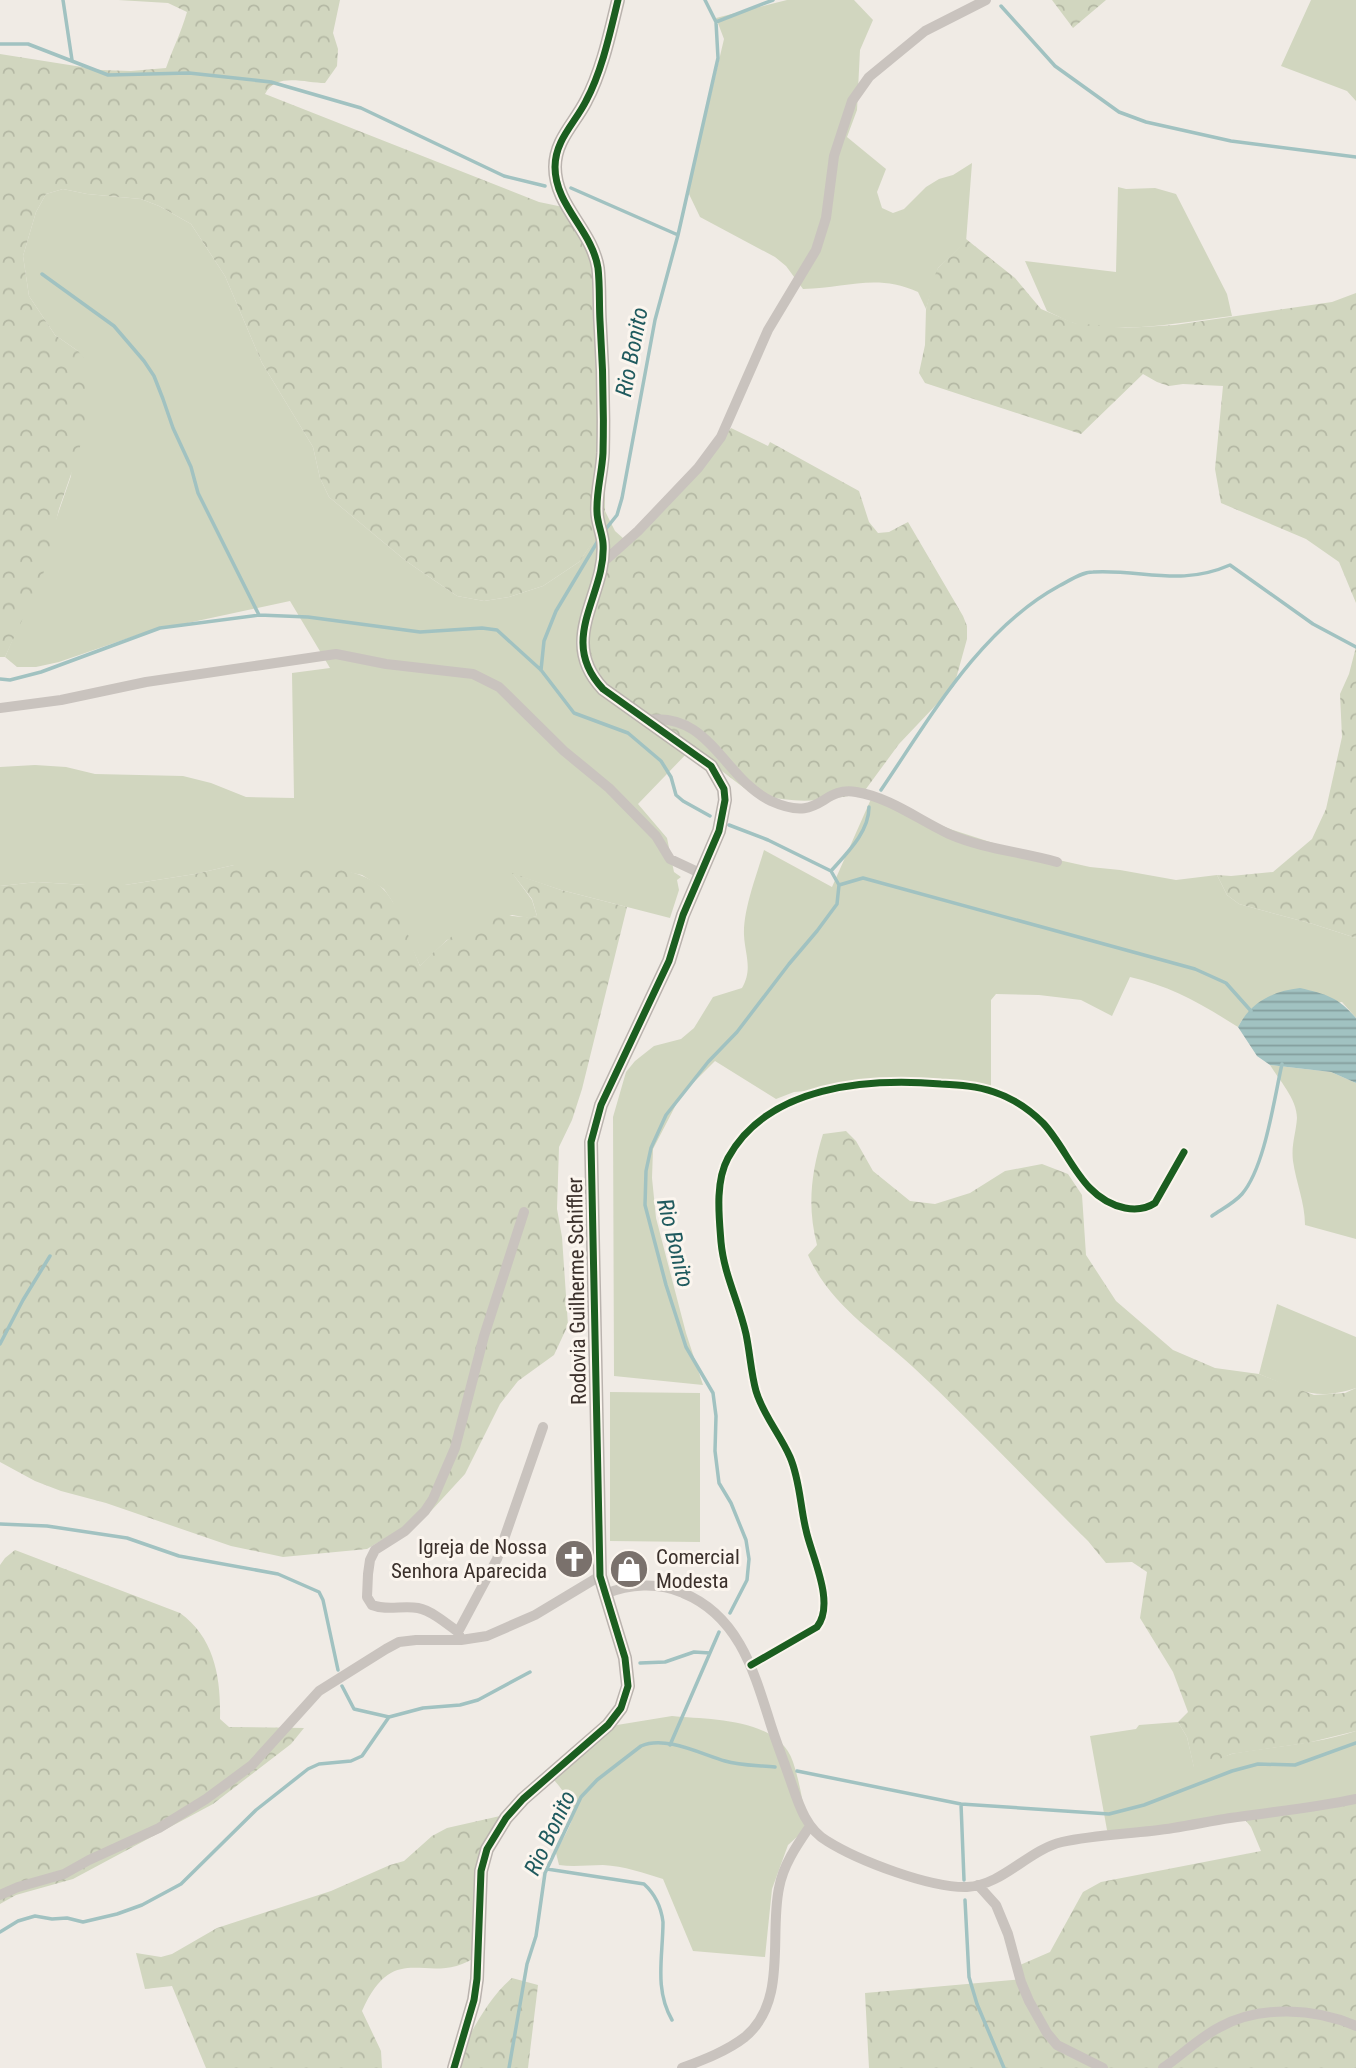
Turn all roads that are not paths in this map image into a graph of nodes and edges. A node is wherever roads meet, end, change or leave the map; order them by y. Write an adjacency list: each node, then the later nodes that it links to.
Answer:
1 (618, 0): 3 (street, Rodovia Guilherme Schiffler)
2 (986, 0): 3 (street)
3 (600, 564): 5 (street, Rodovia Guilherme Schiffler)
4 (0, 708): 7 (street)
5 (648, 720): 6 (street); 7 (street, Rodovia Guilherme Schiffler)
6 (1057, 862)
7 (702, 874): 11 (street, Rodovia Guilherme Schiffler)
8 (1184, 1152): 14 (street)
9 (524, 1212): 13 (street)
10 (543, 1427): 13 (street)
11 (600, 1576): 12 (street, Rodovia Guilherme Schiffler); 13 (street)
12 (605, 1594): 14 (street); 20 (street, Rodovia Guilherme Schiffler)
13 (460, 1636): 18 (street)
14 (751, 1665): 16 (street)
15 (1356, 1800): 17 (street)
16 (810, 1826): 17 (street); 21 (street)
17 (978, 1885): 22 (street)
18 (0, 1895)
19 (1356, 2026): 23 (street)
20 (454, 2068)
21 (682, 2068)
22 (1102, 2068)
23 (1163, 2068)

